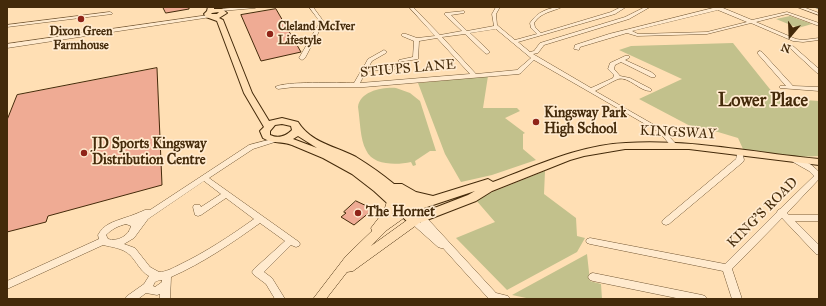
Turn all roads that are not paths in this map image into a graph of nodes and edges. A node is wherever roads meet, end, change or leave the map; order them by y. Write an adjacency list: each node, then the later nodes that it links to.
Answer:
1 (255, 7): 12 (street)
2 (311, 7): 34 (street)
3 (411, 7): 23 (street)
4 (498, 7): 18 (street)
5 (560, 7): 21 (street)
6 (624, 7): 21 (street)
7 (648, 7): 33 (street)
8 (719, 7): 15 (street); 19 (street)
9 (799, 7): 13 (street)
10 (462, 12): 20 (street)
11 (110, 13): 17 (street)
12 (215, 13): 27 (street); 50 (highway)
13 (817, 13): 14 (street)
14 (798, 17): 15 (street); 16 (street)
15 (752, 22): 19 (street); 24 (street)
16 (819, 24)
17 (7, 26)
18 (498, 27): 20 (street); 26 (street)
19 (627, 31): 29 (street)
20 (467, 32): 23 (street); 31 (street)
21 (540, 34): 26 (street)
22 (404, 35): 25 (street)
23 (439, 36): 25 (street); 40 (street)
24 (819, 39)
25 (417, 40): 36 (street)
26 (514, 42): 33 (street)
27 (7, 46)
28 (793, 48): 39 (street)
29 (577, 49)
30 (384, 52): 38 (street)
31 (487, 52)
32 (760, 53): 46 (street)
33 (529, 54): 35 (street)
34 (302, 58)
35 (534, 58): 40 (street, STIUPS LANE); 48 (street)
36 (401, 61)
37 (393, 68): 38 (street)
38 (363, 70): 43 (street)
39 (819, 72)
40 (475, 76): 43 (street, STIUPS LANE)
41 (653, 76): 42 (street)
42 (617, 77): 48 (street); 49 (street)
43 (356, 85): 44 (street, STIUPS LANE)
44 (278, 87)
45 (782, 87): 46 (street)
46 (791, 88): 47 (street)
47 (819, 89)
48 (592, 90): 53 (street)
49 (649, 90)
50 (270, 126): 51 (highway); 52 (highway); 54 (street)
51 (297, 130): 52 (highway); 58 (highway)
52 (280, 140): 54 (street); 64 (highway)
53 (674, 145): 55 (highway, KINGSWAY); 61 (highway, KINGSWAY)
54 (252, 147): 60 (street)
55 (740, 152): 56 (highway, KINGSWAY); 72 (street)
56 (796, 160): 57 (highway, KINGSWAY); 59 (street, KING'S ROAD)
57 (819, 162)
58 (372, 172): 63 (highway); 67 (highway)
59 (818, 176): 68 (street, KING'S ROAD)
60 (204, 178): 62 (street); 65 (street)
61 (516, 178): 63 (highway, KINGSWAY); 67 (highway, KINGSWAY)
62 (227, 194): 66 (street); 70 (street)
63 (434, 199): 67 (highway, KINGSWAY)
64 (392, 200): 67 (highway); 79 (main road)
65 (159, 207): 71 (street); 73 (street)
66 (197, 207)
67 (414, 215): 79 (main road, KINGSWAY); 82 (main road, KINGSWAY); 88 (street)
68 (784, 215): 69 (street); 78 (street); 80 (street, KING'S ROAD)
69 (819, 218)
70 (260, 219): 84 (street); 90 (street)
71 (126, 220): 73 (street); 74 (street)
72 (666, 222)
73 (135, 232): 76 (street); 77 (street)
74 (103, 241): 76 (street); 85 (street)
75 (590, 241): 80 (street)
76 (116, 244): 77 (street)
77 (132, 251): 81 (street)
78 (819, 251)
79 (350, 259): 82 (main road, KINGSWAY)
80 (727, 268): 94 (street)
81 (147, 270): 84 (street); 86 (street)
82 (337, 277): 91 (main road, KINGSWAY)
83 (593, 277): 93 (street)
84 (163, 280): 86 (street); 89 (street)
85 (7, 285)
86 (151, 288): 87 (street); 89 (street)
87 (133, 298)
88 (495, 298): 92 (street)
89 (164, 299)
90 (280, 299)
91 (319, 299)
92 (505, 299)
93 (702, 299)
94 (737, 299)

